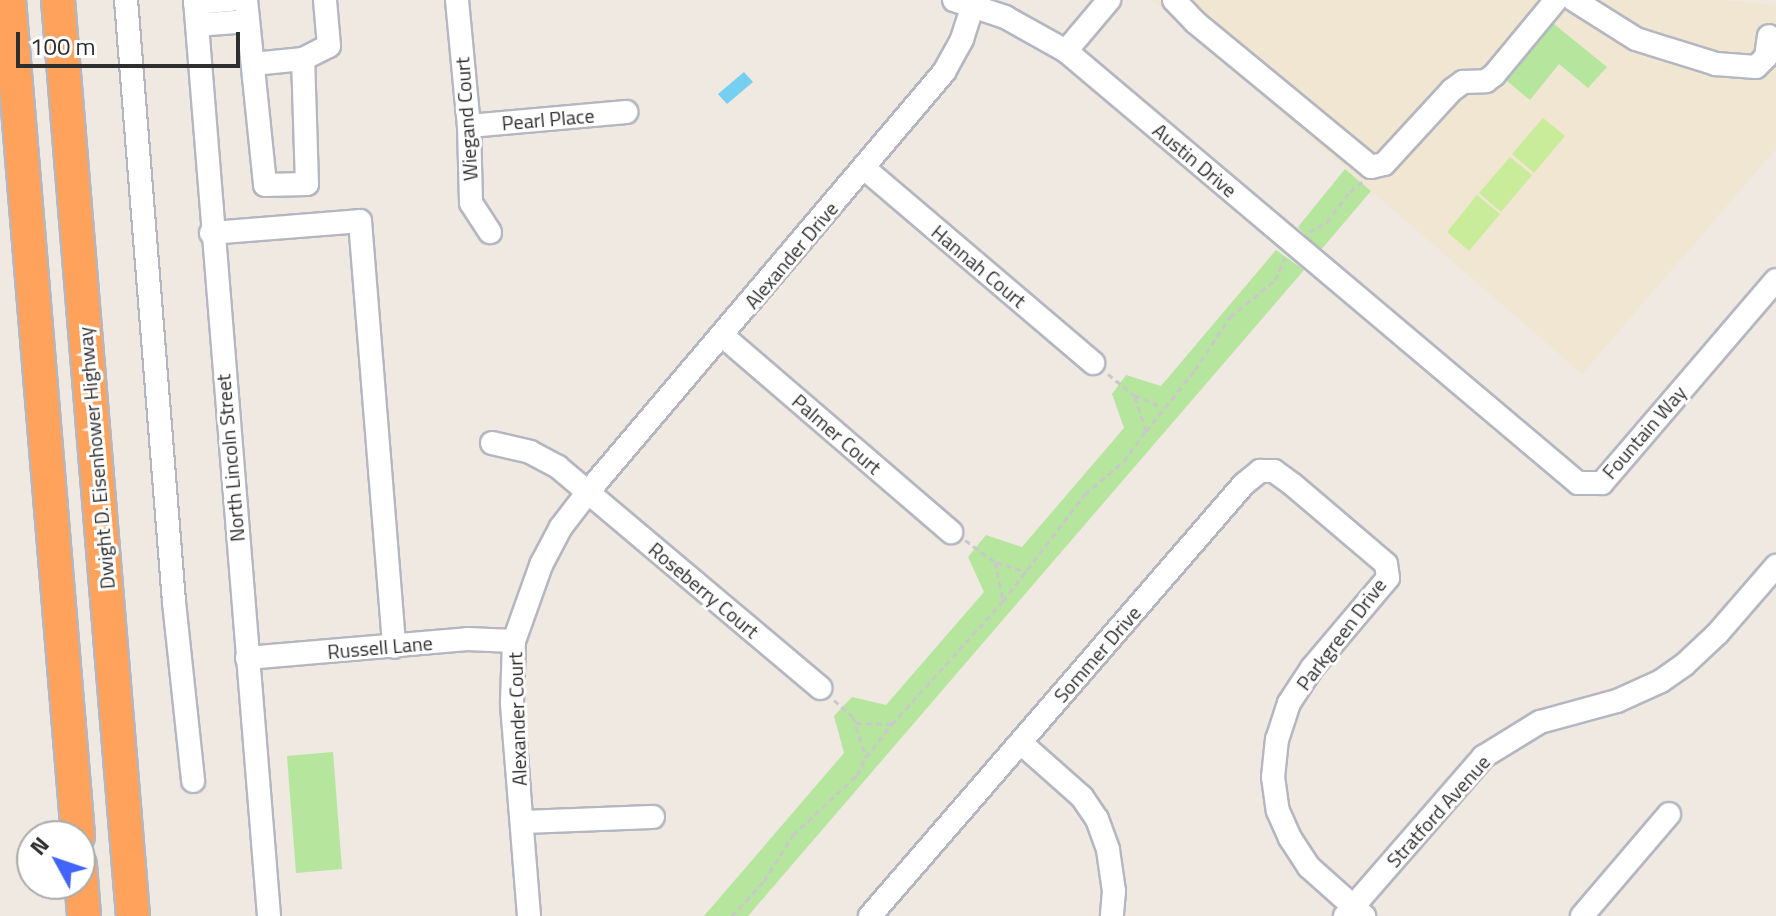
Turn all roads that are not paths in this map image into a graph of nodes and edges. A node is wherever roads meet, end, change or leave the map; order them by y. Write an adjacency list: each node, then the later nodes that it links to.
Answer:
1 (9, 0): 38 (highway)
2 (58, 0): 45 (highway, Dwight D. Eisenhower Highway)
3 (126, 0): 37 (street)
4 (232, 0): 12 (street)
5 (325, 0): 16 (street)
6 (457, 0): 19 (street, Wiegand Court)
7 (1109, 0): 15 (street)
8 (1174, 0): 9 (street)
9 (1556, 0)
10 (1574, 0): 14 (street)
11 (964, 3): 15 (street, Austin Drive); 20 (street, Alexander Drive)
12 (196, 10): 13 (street); 22 (street, North Lincoln Street)
13 (247, 10): 17 (street)
14 (1769, 36)
15 (1066, 51): 25 (street, Austin Drive)
16 (303, 59): 17 (street); 17 (street)
17 (253, 64)
18 (626, 112): 19 (street, Pearl Place)
19 (469, 126): 21 (street, Wiegand Court)
20 (864, 168): 24 (street, Alexander Drive); 26 (street, Hannah Court)
21 (490, 232)
22 (211, 233): 33 (street); 34 (street, North Lincoln Street)
23 (1776, 280): 25 (street, Fountain Way)
24 (723, 336): 28 (street, Alexander Drive); 30 (street, Palmer Court)
25 (1418, 349)
26 (1093, 363)
27 (492, 443): 28 (street, Roseberry Court)
28 (588, 492): 32 (street, Alexander Court); 35 (street, Roseberry Court)
29 (1342, 528): 36 (street, Sommer Drive); 44 (street, Parkgreen Drive)
30 (951, 532)
31 (1776, 566): 44 (street, Stratford Avenue)
32 (514, 641): 33 (street, Russell Lane); 43 (street, Alexander Court)
33 (394, 647): 34 (street, Russell Lane)
34 (247, 658): 46 (street, North Lincoln Street)
35 (820, 688)
36 (1021, 743): 48 (street, Sommer Drive); 49 (street)
37 (193, 781)
38 (75, 798): 41 (highway); 42 (highway)
39 (1669, 814): 50 (street)
40 (653, 817): 43 (street)
41 (72, 820)
42 (77, 820)
43 (522, 822): 47 (street, Alexander Court)
44 (1354, 913)
45 (133, 916)
46 (269, 916)
47 (529, 916)
48 (870, 916)
49 (1112, 916)
50 (1582, 916)

